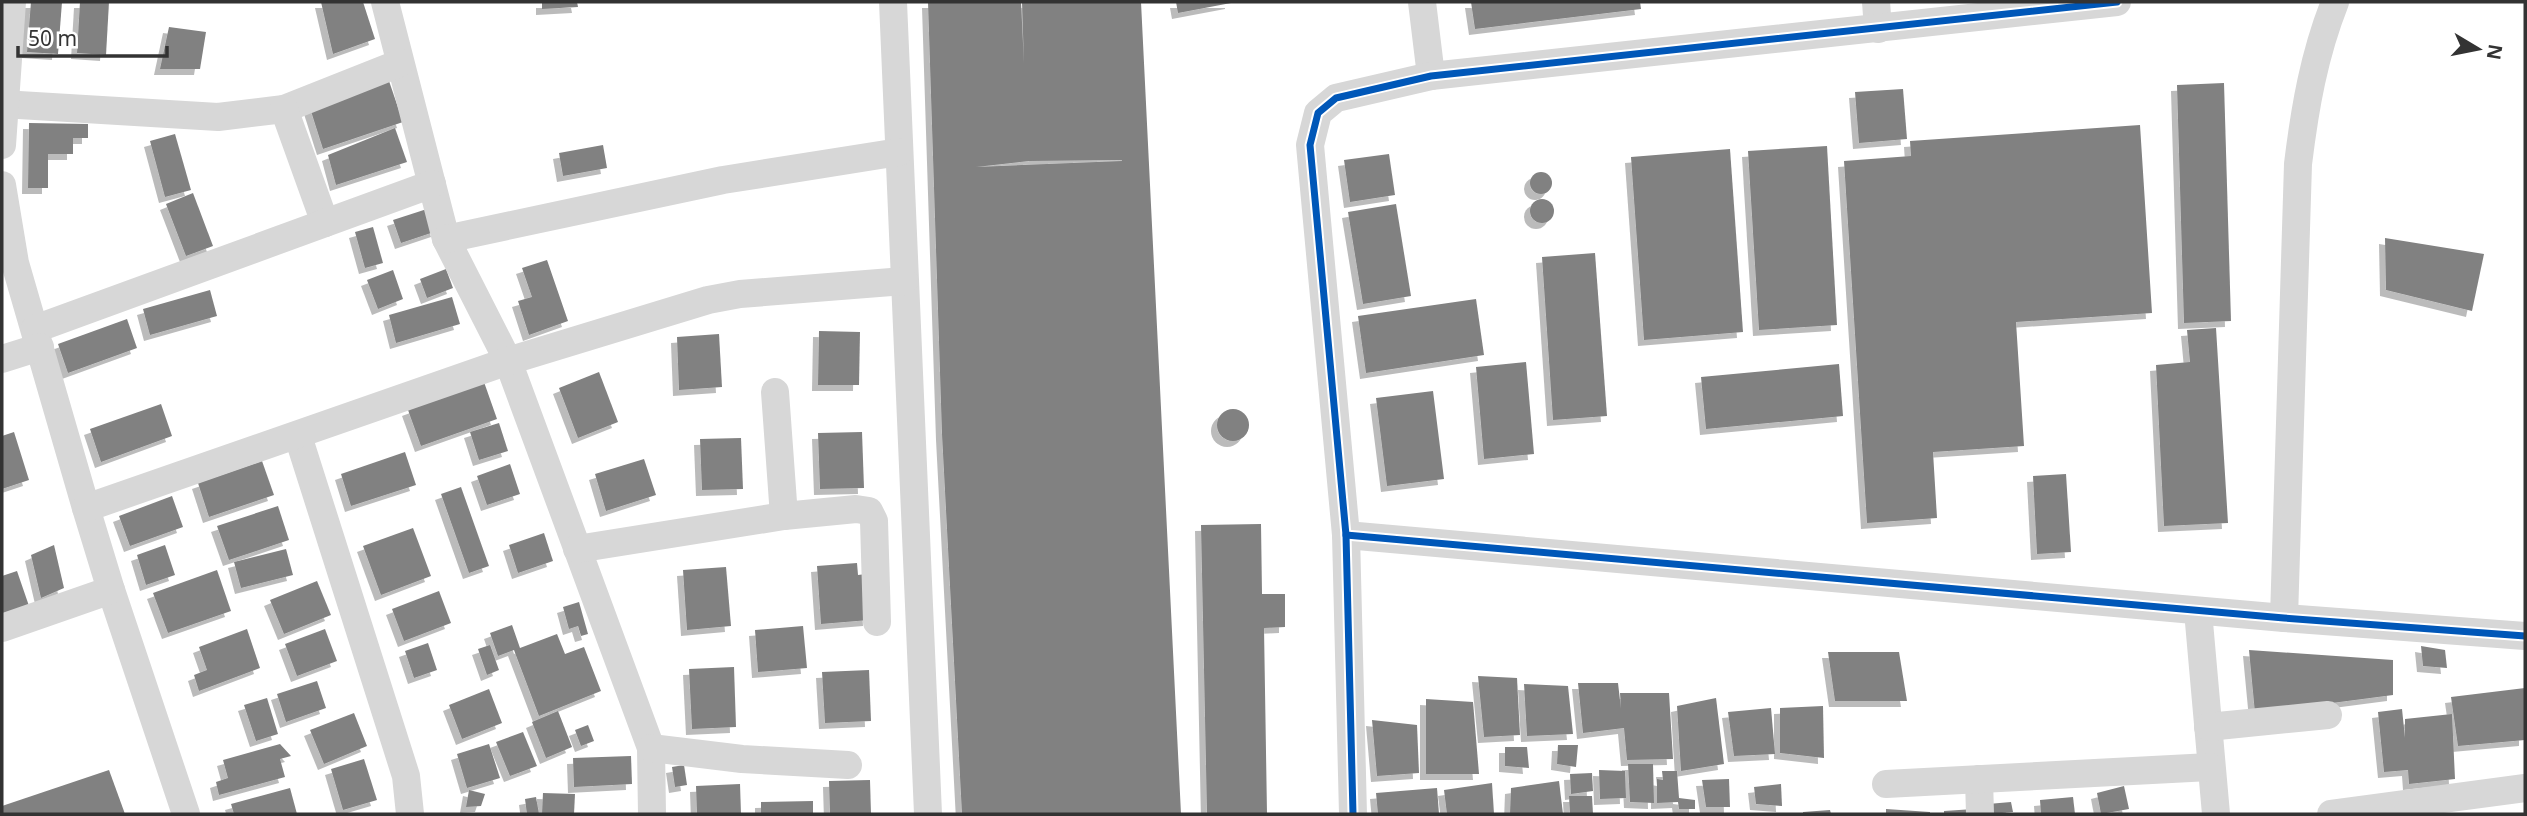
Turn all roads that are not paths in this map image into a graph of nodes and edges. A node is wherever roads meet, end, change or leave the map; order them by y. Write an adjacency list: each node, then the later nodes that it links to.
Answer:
1 (12, 2): 10 (street)
2 (384, 2): 8 (street)
3 (893, 2): 13 (street)
4 (1422, 2): 9 (street)
5 (2117, 2): 7 (street)
6 (2334, 2): 31 (street)
7 (1877, 15): 9 (street)
8 (400, 63): 11 (street); 14 (street)
9 (1431, 76): 27 (street)
10 (3, 104): 11 (street); 12 (street)
11 (284, 109): 16 (street)
12 (2, 145)
13 (899, 152): 18 (street); 19 (street)
14 (432, 184): 16 (street); 18 (street)
15 (2, 185): 17 (street)
16 (325, 223): 20 (street)
17 (6, 237): 20 (street)
18 (446, 239): 22 (street)
19 (904, 281): 22 (street); 46 (street)
20 (37, 338): 21 (street); 25 (street)
21 (2, 359)
22 (508, 361): 24 (street); 28 (street)
23 (775, 392): 26 (street)
24 (298, 436): 25 (street); 44 (street)
25 (86, 508): 29 (street)
26 (784, 516): 28 (street); 32 (street)
27 (1346, 535): 30 (street); 47 (street)
28 (578, 549): 37 (street)
29 (111, 590): 33 (street); 43 (street)
30 (2199, 611): 31 (street); 36 (street)
31 (2284, 618): 34 (street)
32 (877, 622)
33 (2, 628)
34 (2525, 636)
35 (2328, 715): 36 (street)
36 (2208, 727): 39 (street)
37 (651, 748): 38 (street); 45 (street)
38 (848, 765)
39 (2210, 767): 40 (street); 49 (street)
40 (1979, 779): 41 (street); 48 (street)
41 (1886, 784)
42 (2525, 788): 50 (street)
43 (186, 814)
44 (410, 814)
45 (652, 814)
46 (928, 814)
47 (1353, 814)
48 (1980, 814)
49 (2216, 814)
50 (2331, 814)

